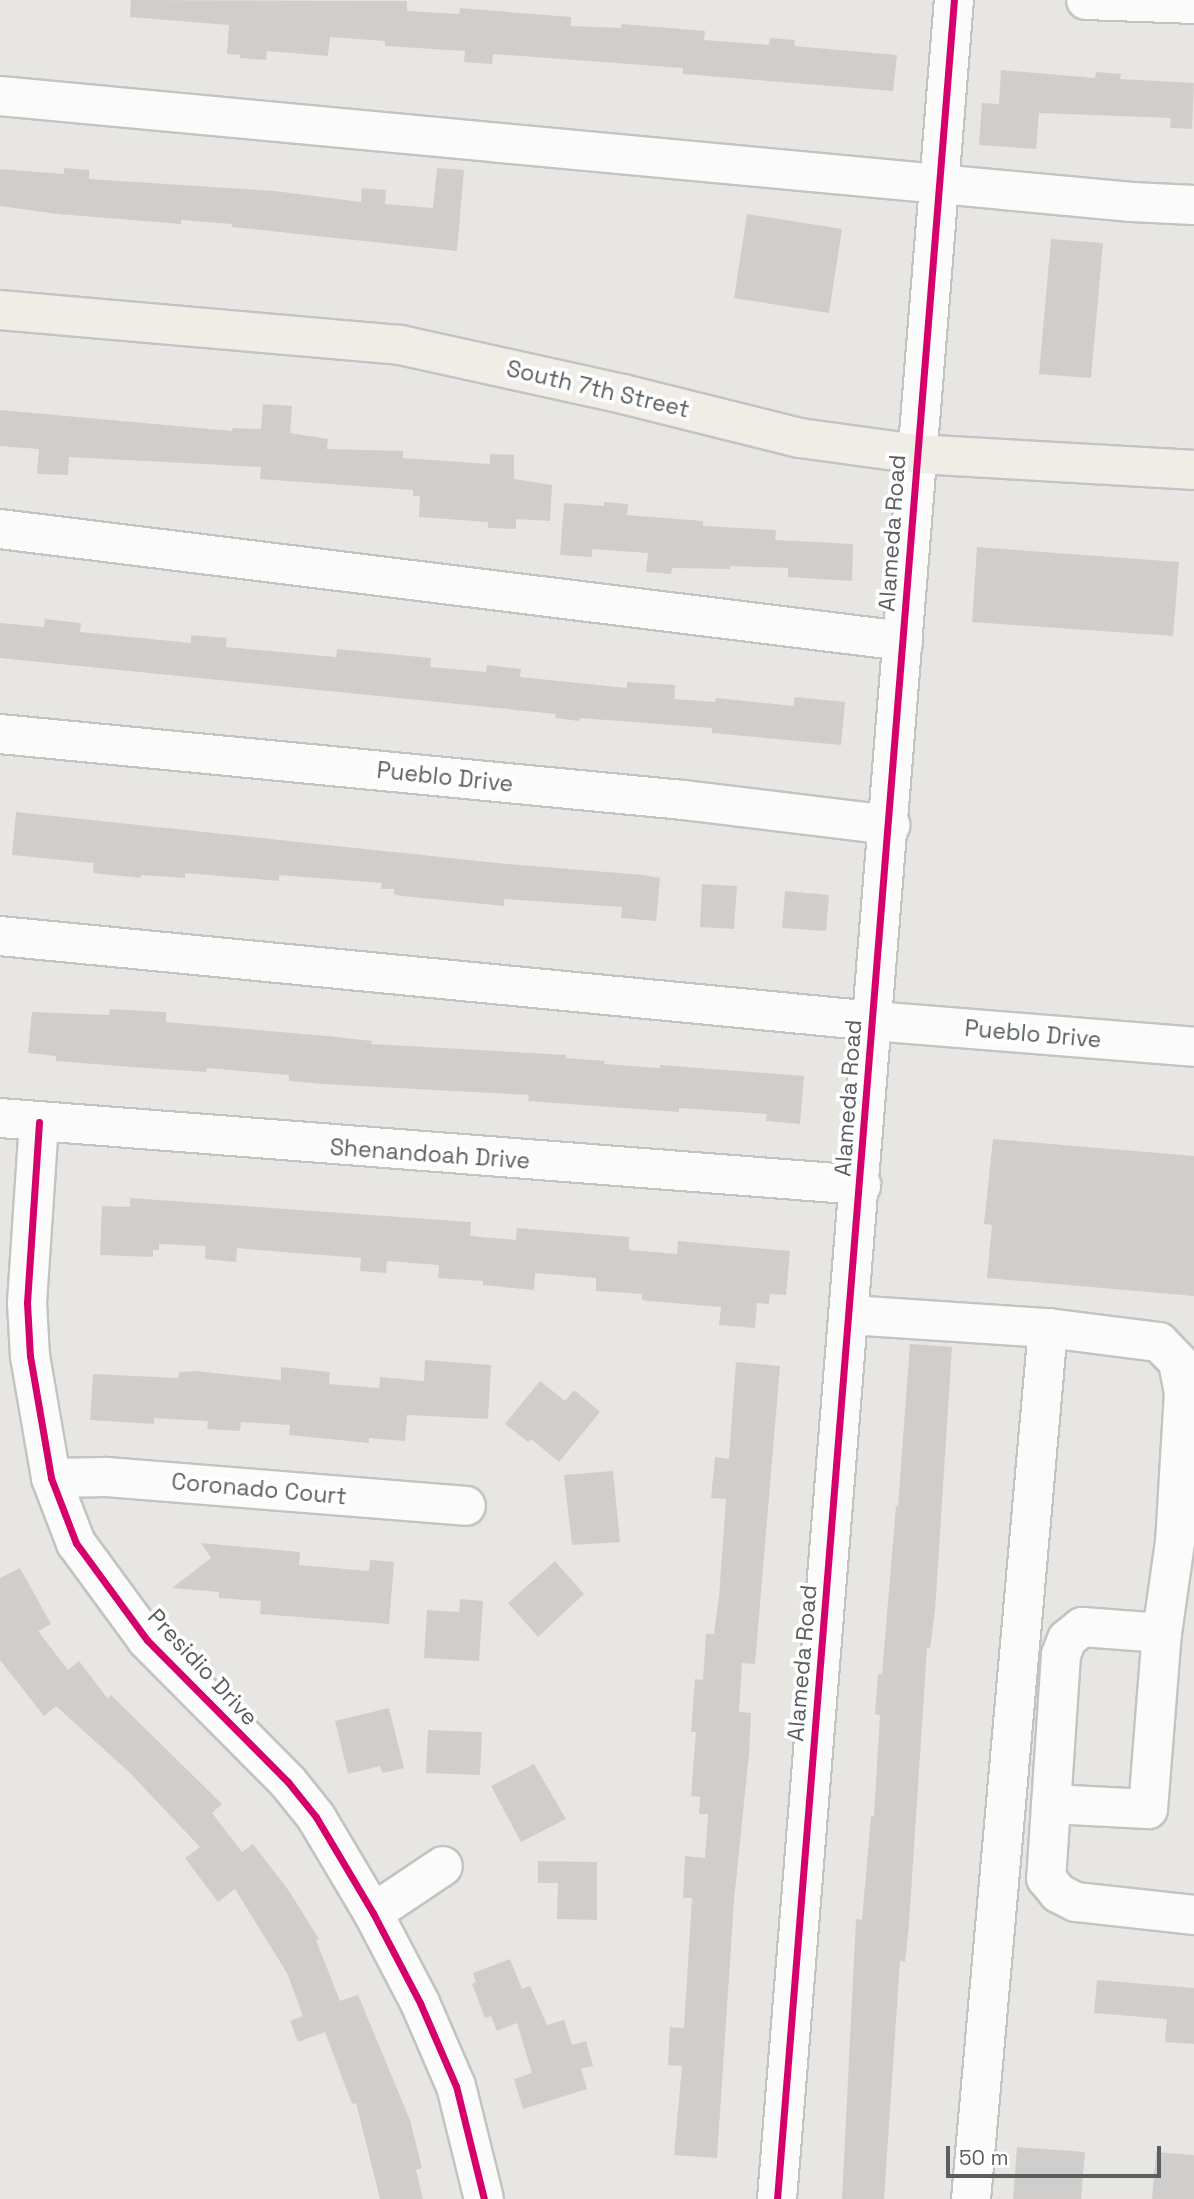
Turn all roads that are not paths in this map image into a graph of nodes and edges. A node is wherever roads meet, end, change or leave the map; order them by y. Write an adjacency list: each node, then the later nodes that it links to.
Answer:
1 (954, 0): 5 (street, Alameda Road)
2 (1086, 0): 3 (street)
3 (1194, 4)
4 (0, 96): 5 (street)
5 (939, 183): 6 (street); 8 (street, Alameda Road)
6 (1194, 205)
7 (0, 310): 8 (main road, South 7th Street)
8 (917, 454): 9 (main road, South 7th Street); 11 (street, Alameda Road)
9 (1194, 470)
10 (0, 529): 11 (street)
11 (904, 641): 13 (street, Alameda Road)
12 (0, 734): 13 (street, Pueblo Drive)
13 (890, 825): 15 (street, Alameda Road)
14 (0, 936): 15 (street, Pueblo Drive)
15 (873, 1021): 16 (street, Pueblo Drive); 19 (street, Alameda Road)
16 (1194, 1047)
17 (0, 1118): 18 (street, Shenandoah Drive)
18 (39, 1122): 19 (street, Shenandoah Drive); 22 (street, Presidio Drive)
19 (860, 1185): 20 (street, Alameda Road)
20 (850, 1315): 21 (street); 30 (street, Alameda Road)
21 (1048, 1328): 24 (street); 31 (street)
22 (51, 1478): 23 (street, Coronado Court); 27 (street, Presidio Drive)
23 (466, 1506)
24 (1162, 1633): 25 (street); 25 (street)
25 (1051, 1804): 28 (street)
26 (443, 1866): 27 (street)
27 (373, 1913): 29 (street, Presidio Drive)
28 (1194, 1915)
29 (484, 2199)
30 (777, 2199)
31 (971, 2199)

